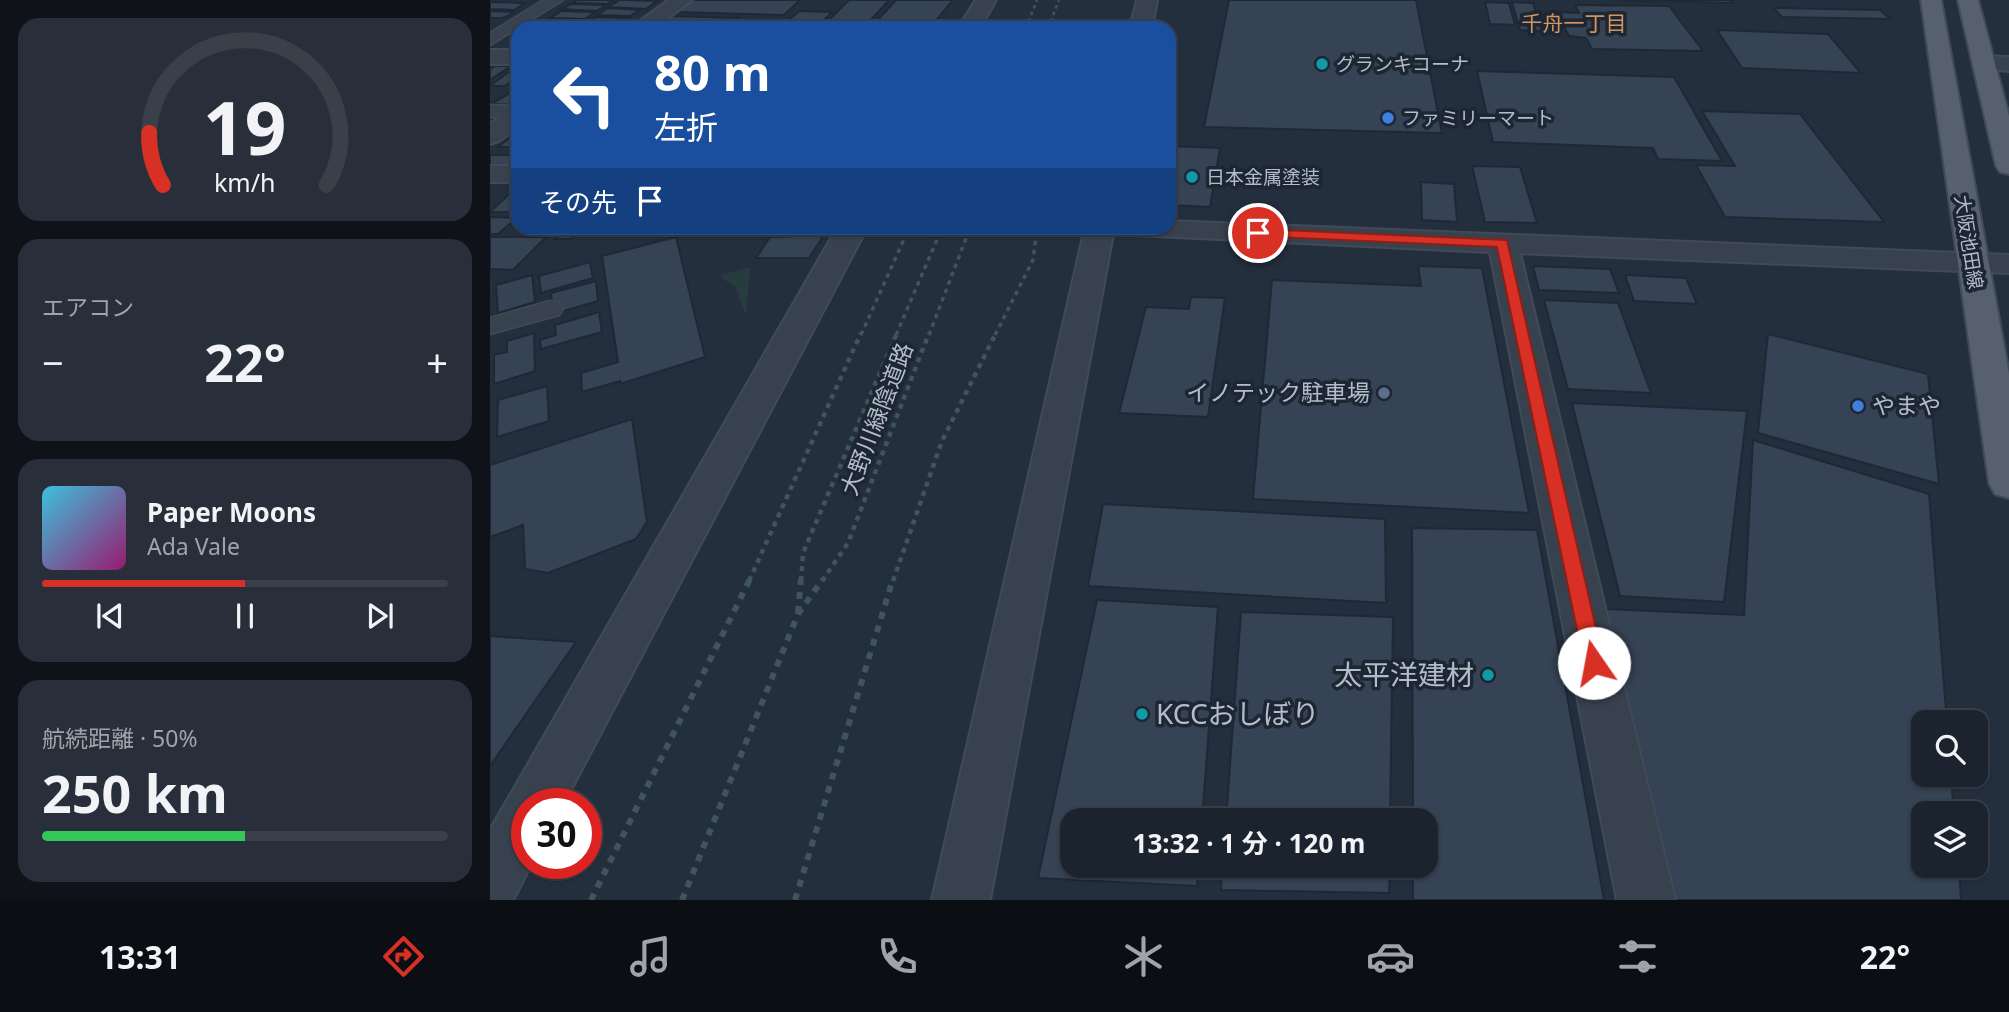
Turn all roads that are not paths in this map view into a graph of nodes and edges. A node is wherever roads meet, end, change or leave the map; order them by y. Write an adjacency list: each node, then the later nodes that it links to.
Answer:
1 (555, 0): 7 (lane)
2 (682, 0): 8 (street)
3 (986, 0): 9 (street)
4 (1147, 0): 10 (street)
5 (1931, 0): 28 (main road, 大阪池田線)
6 (1968, 0): 15 (main road)
7 (521, 21)
8 (651, 21)
9 (973, 21)
10 (1142, 21)
11 (511, 27): 12 (lane)
12 (490, 40)
13 (490, 57): 14 (street)
14 (511, 57)
15 (1984, 63): 16 (street); 21 (main road)
16 (2009, 64)
17 (490, 111): 18 (lane)
18 (511, 112)
19 (511, 119): 20 (street)
20 (490, 136)
21 (2008, 155)
22 (490, 174): 23 (street)
23 (511, 174)
24 (1176, 230): 27 (street)
25 (848, 235): 33 (street)
26 (1099, 235): 36 (street)
27 (1503, 243): 28 (street); 37 (street)
28 (1973, 263): 29 (street); 32 (main road, 大阪池田線)
29 (2009, 264)
30 (550, 309): 31 (lane)
31 (490, 326)
32 (2009, 484)
33 (543, 788)
34 (511, 847): 35 (street)
35 (490, 885)
36 (961, 900)
37 (1646, 900)

